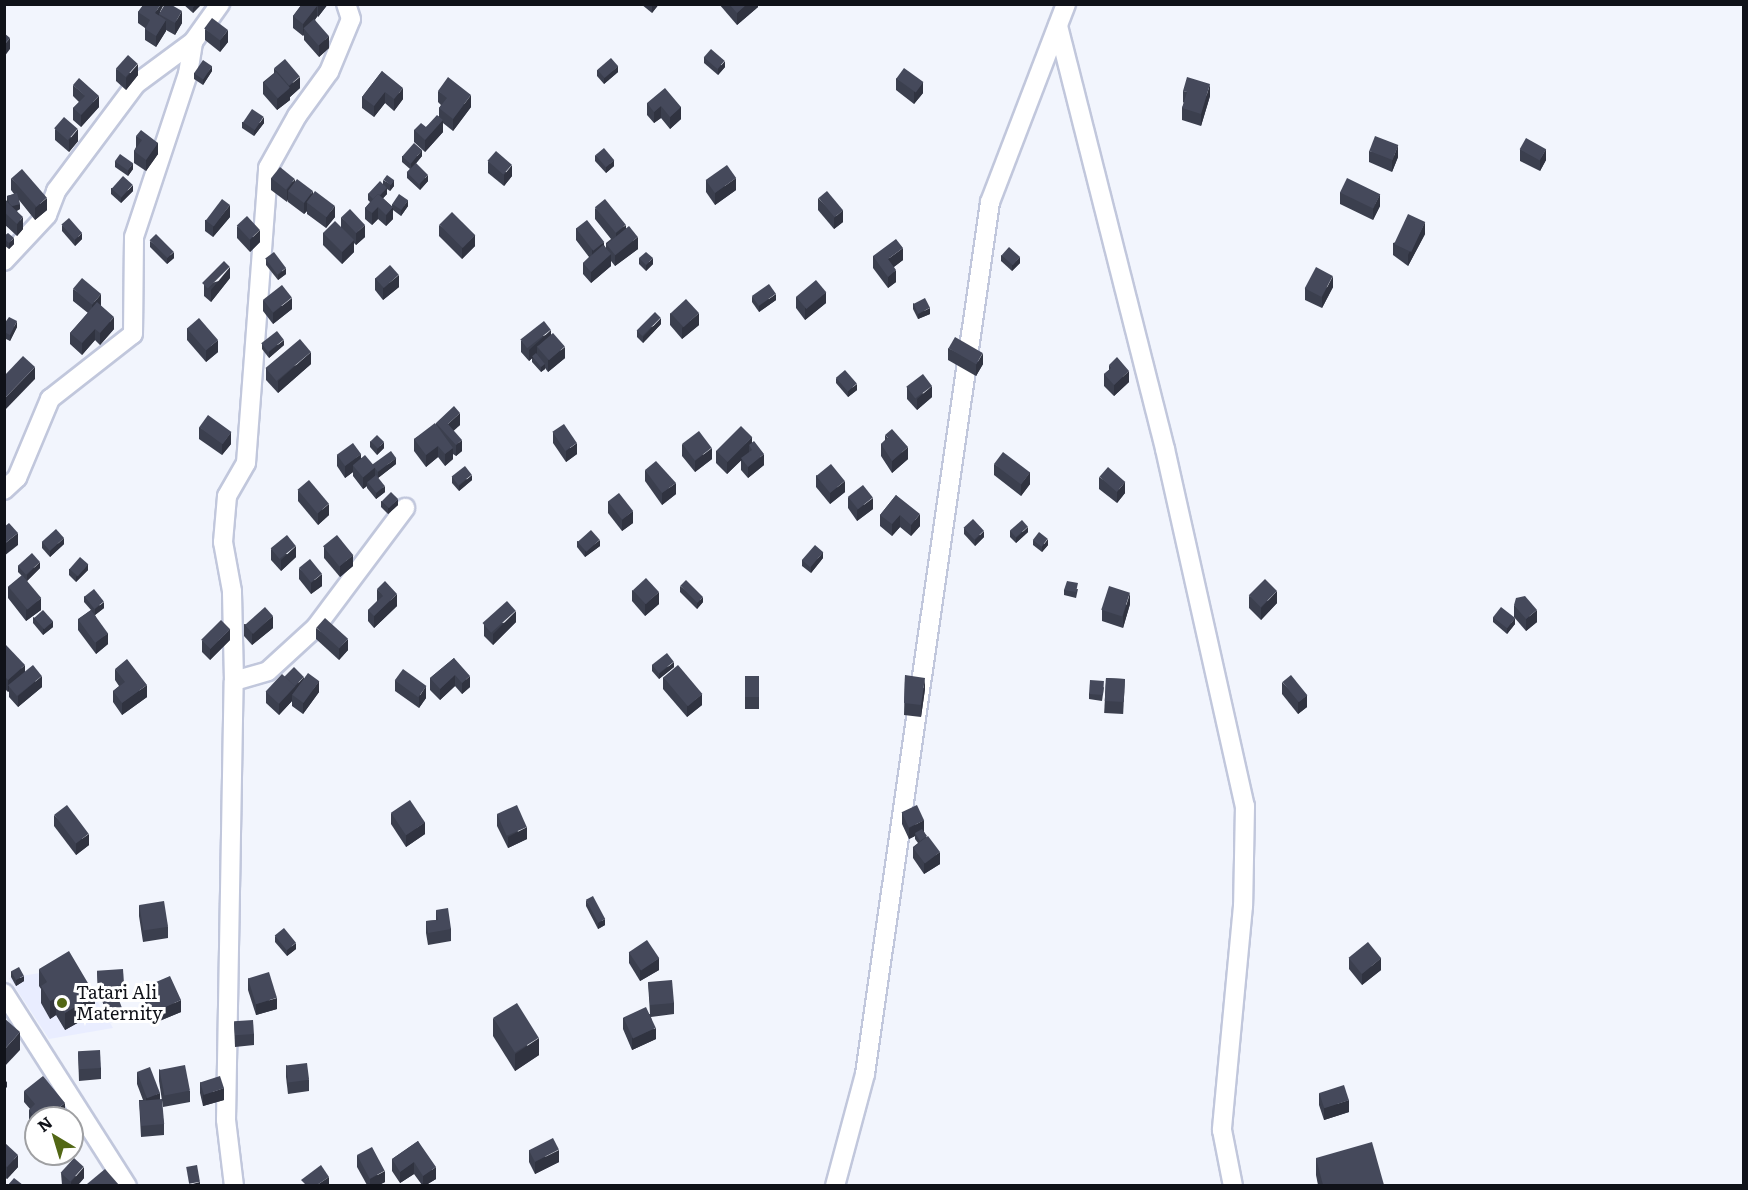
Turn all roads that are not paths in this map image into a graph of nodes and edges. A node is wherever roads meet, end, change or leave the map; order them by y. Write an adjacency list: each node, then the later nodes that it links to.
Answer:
1 (220, 4): 5 (street)
2 (346, 4): 9 (street)
3 (1066, 4): 4 (street)
4 (1058, 26): 13 (street); 14 (street)
5 (193, 42): 6 (street); 7 (street)
6 (4, 261)
7 (4, 490)
8 (405, 508): 9 (street)
9 (234, 681): 12 (street)
10 (4, 993): 11 (street)
11 (127, 1185)
12 (234, 1185)
13 (836, 1185)
14 (1233, 1185)

